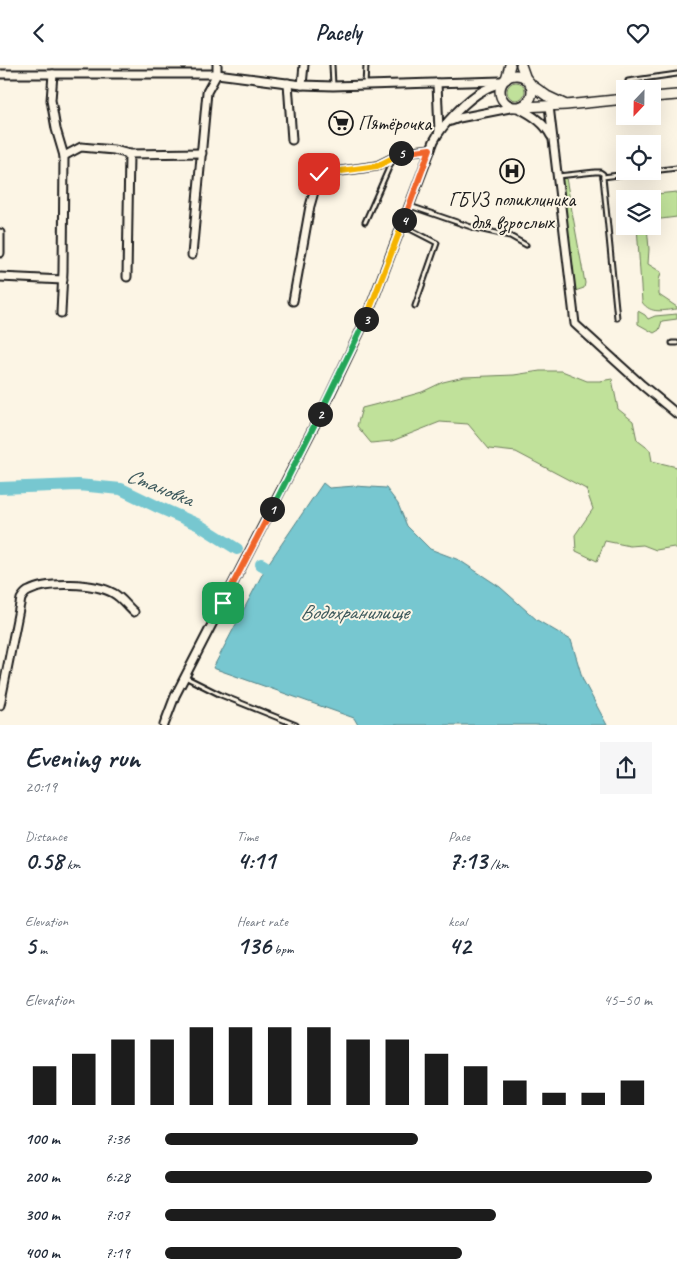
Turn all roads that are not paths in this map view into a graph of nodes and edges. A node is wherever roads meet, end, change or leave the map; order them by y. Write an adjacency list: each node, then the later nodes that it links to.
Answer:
1 (217, 65): 9 (street)
2 (304, 65): 16 (street)
3 (332, 65): 17 (lane)
4 (366, 65): 18 (lane)
5 (510, 65): 12 (street)
6 (521, 65): 13 (street)
7 (0, 74): 8 (street)
8 (53, 74): 9 (street); 31 (street)
9 (217, 74): 14 (street); 29 (street)
10 (677, 75): 11 (lane)
11 (636, 80)
12 (504, 81): 13 (street); 15 (street); 24 (street); 25 (street)
13 (528, 81): 23 (street); 24 (street)
14 (288, 83): 16 (street); 26 (street)
15 (437, 83): 18 (street); 25 (street)
16 (302, 85): 17 (street)
17 (333, 86): 18 (street)
18 (365, 86)
19 (677, 95): 20 (street)
20 (661, 96)
21 (616, 100): 23 (street)
22 (549, 105): 23 (street); 24 (street); 27 (street)
23 (566, 105)
24 (518, 107): 25 (street); 27 (street)
25 (441, 130): 28 (street)
26 (292, 140)
27 (552, 141): 36 (street)
28 (430, 149): 32 (street); 38 (street)
29 (202, 153): 30 (street); 44 (street)
30 (129, 154): 31 (street); 46 (street)
31 (64, 156): 47 (street)
32 (393, 158): 39 (lane); 48 (street)
33 (677, 168): 34 (lane)
34 (661, 170)
35 (616, 175): 37 (lane)
36 (557, 176): 37 (lane); 54 (street)
37 (603, 177): 51 (lane)
38 (409, 205): 40 (street); 42 (lane)
39 (365, 222)
40 (402, 225): 49 (lane); 56 (street)
41 (0, 233): 43 (street)
42 (526, 245)
43 (0, 253)
44 (192, 255)
45 (0, 277): 47 (street)
46 (127, 277)
47 (63, 280): 50 (street)
48 (293, 301)
49 (415, 306)
50 (61, 313)
51 (618, 318)
52 (672, 343): 53 (lane)
53 (677, 343)
54 (677, 414)
55 (134, 611): 57 (street)
56 (185, 677): 58 (street); 59 (lane)
57 (0, 702)
58 (164, 725)
59 (296, 725)

